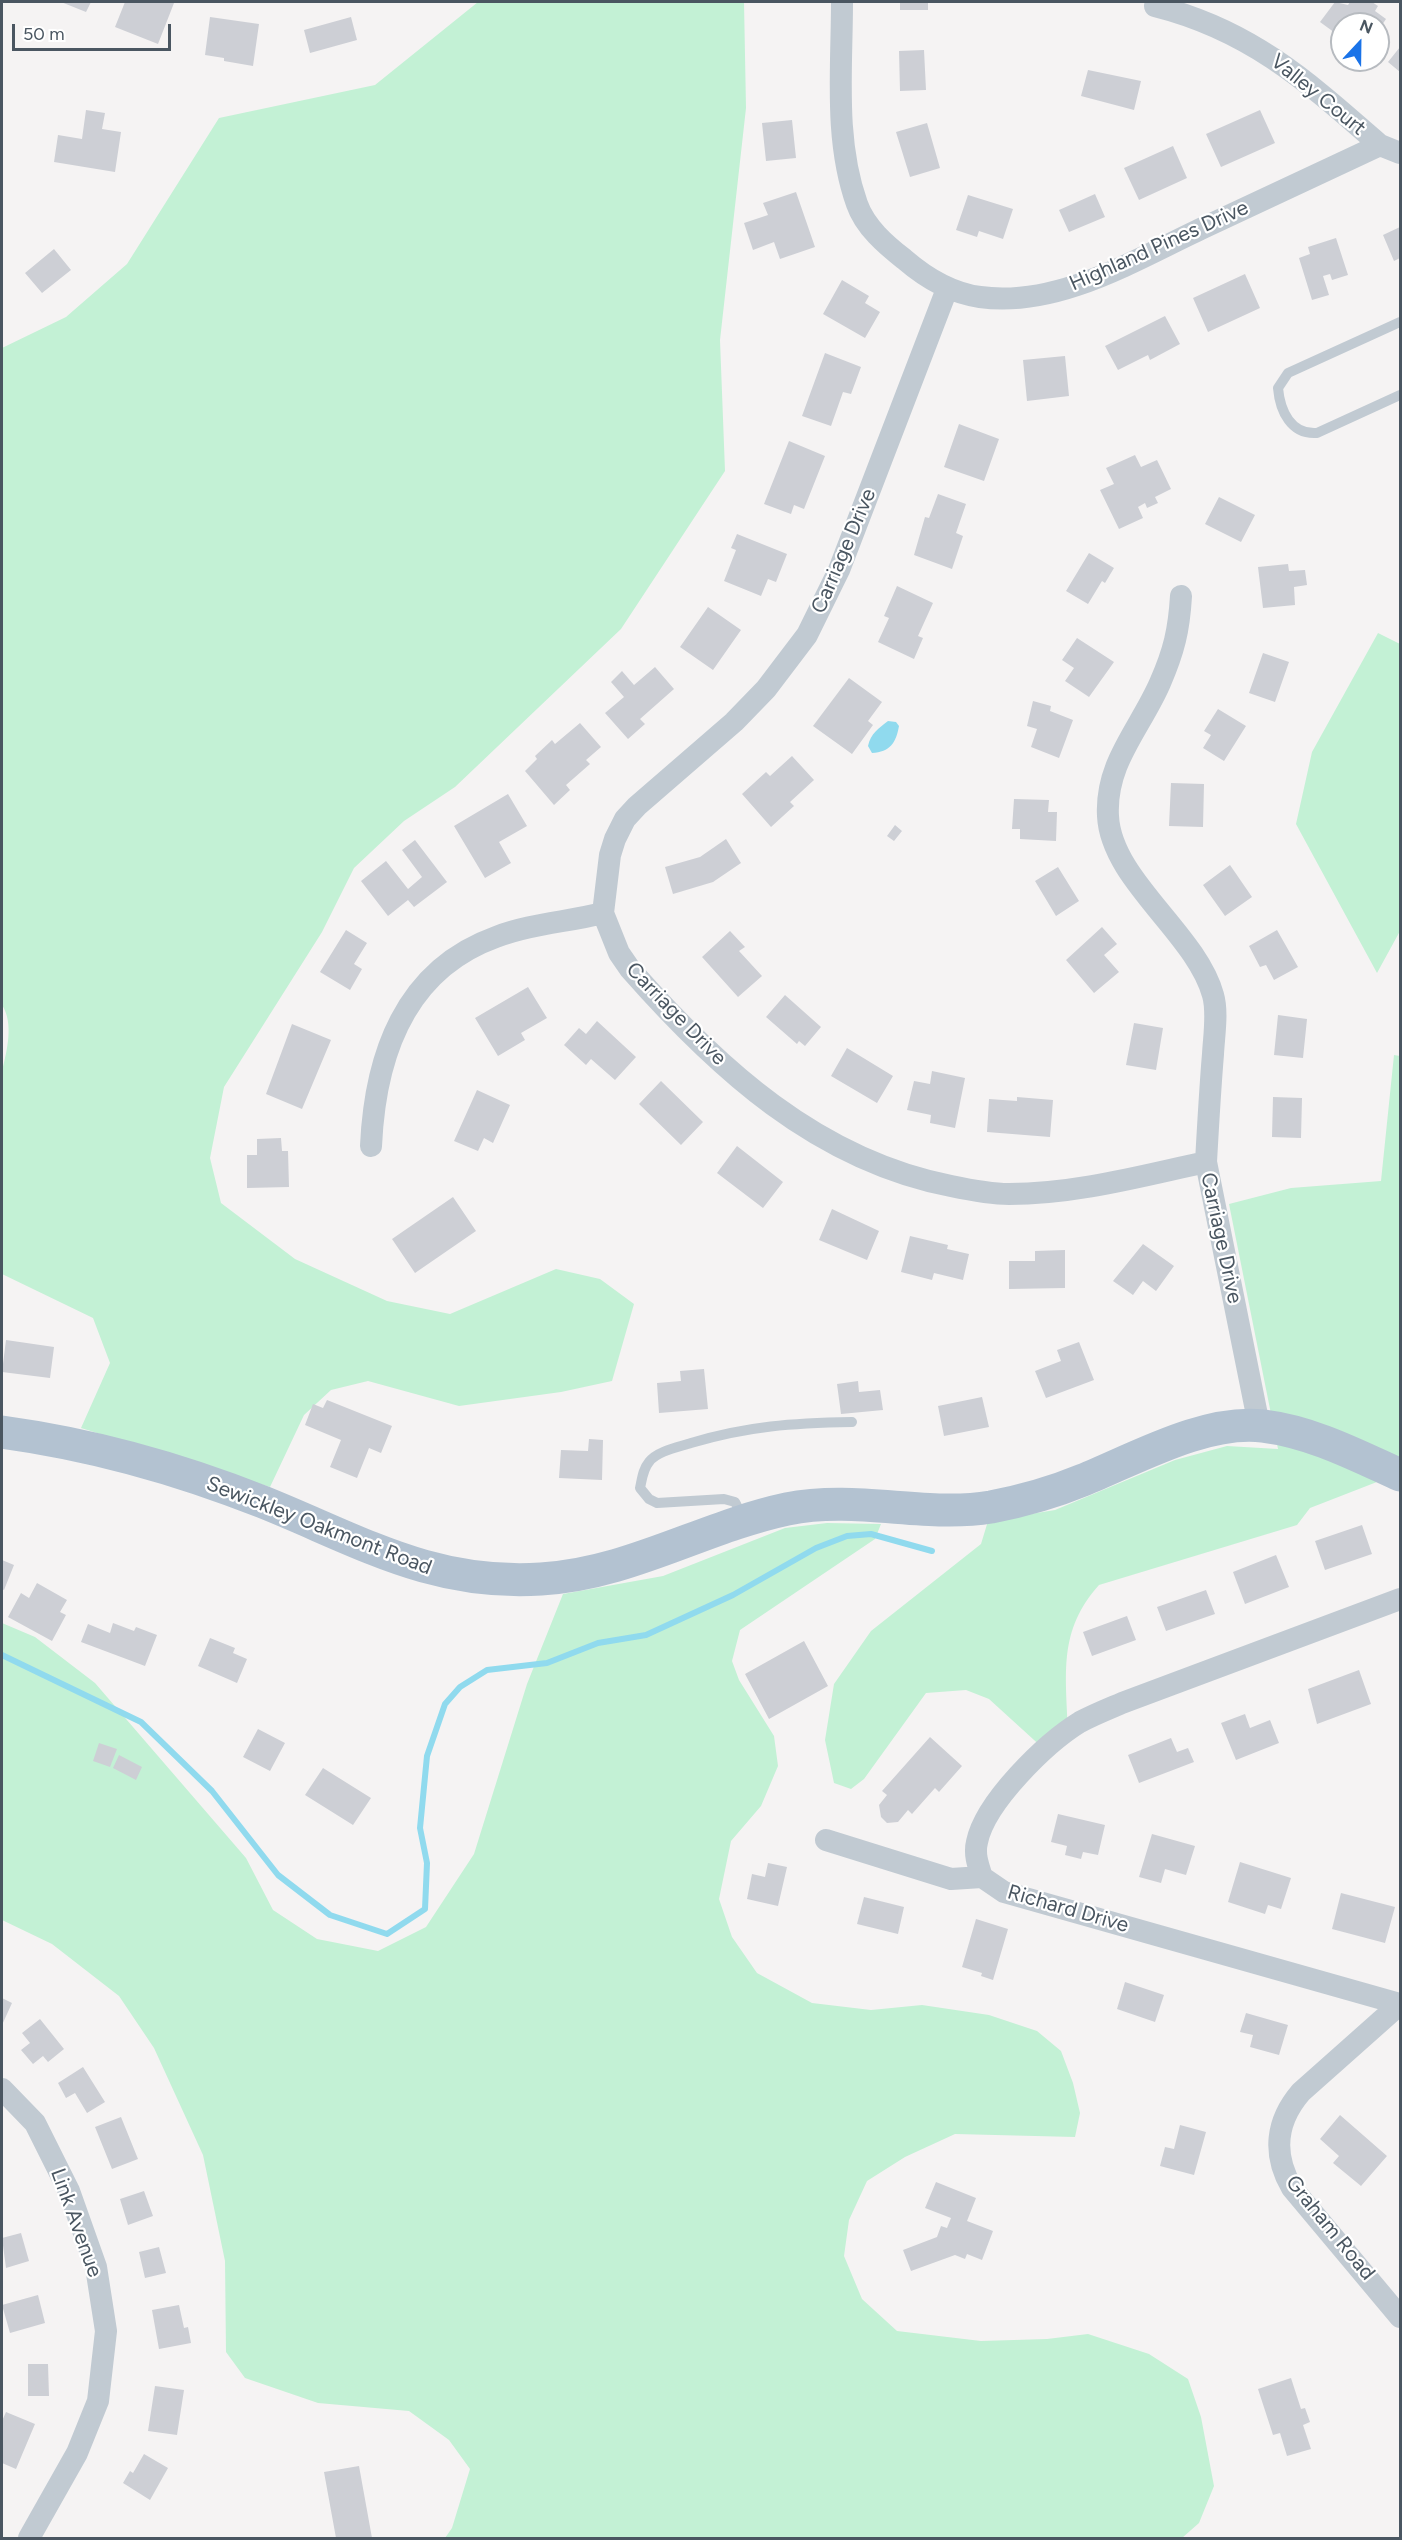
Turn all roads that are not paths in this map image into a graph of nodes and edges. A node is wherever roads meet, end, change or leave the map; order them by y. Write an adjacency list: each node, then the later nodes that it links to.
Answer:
1 (842, 2): 4 (street, Highland Pines Drive)
2 (1155, 6): 3 (street, Valley Court)
3 (1390, 149): 4 (street, Highland Pines Drive)
4 (947, 289): 8 (street, Carriage Drive)
5 (1401, 322): 6 (lane)
6 (1401, 395)
7 (1181, 596): 10 (street)
8 (603, 913): 9 (street); 10 (street, Carriage Drive)
9 (371, 1146)
10 (1206, 1162): 12 (street, Carriage Drive)
11 (852, 1422): 15 (lane)
12 (1259, 1425): 14 (main road, Sewickley Oakmont Road); 15 (main road, Sewickley Oakmont Road)
13 (2, 1432): 15 (main road, Sewickley Oakmont Road)
14 (1401, 1475)
15 (745, 1522)
16 (1401, 1599): 18 (street, Richard Drive)
17 (826, 1840): 18 (street)
18 (982, 1877): 19 (street, Richard Drive)
19 (1400, 2004): 21 (street, Graham Road)
20 (2, 2089): 22 (street, Link Avenue)
21 (1401, 2317)
22 (29, 2538)

